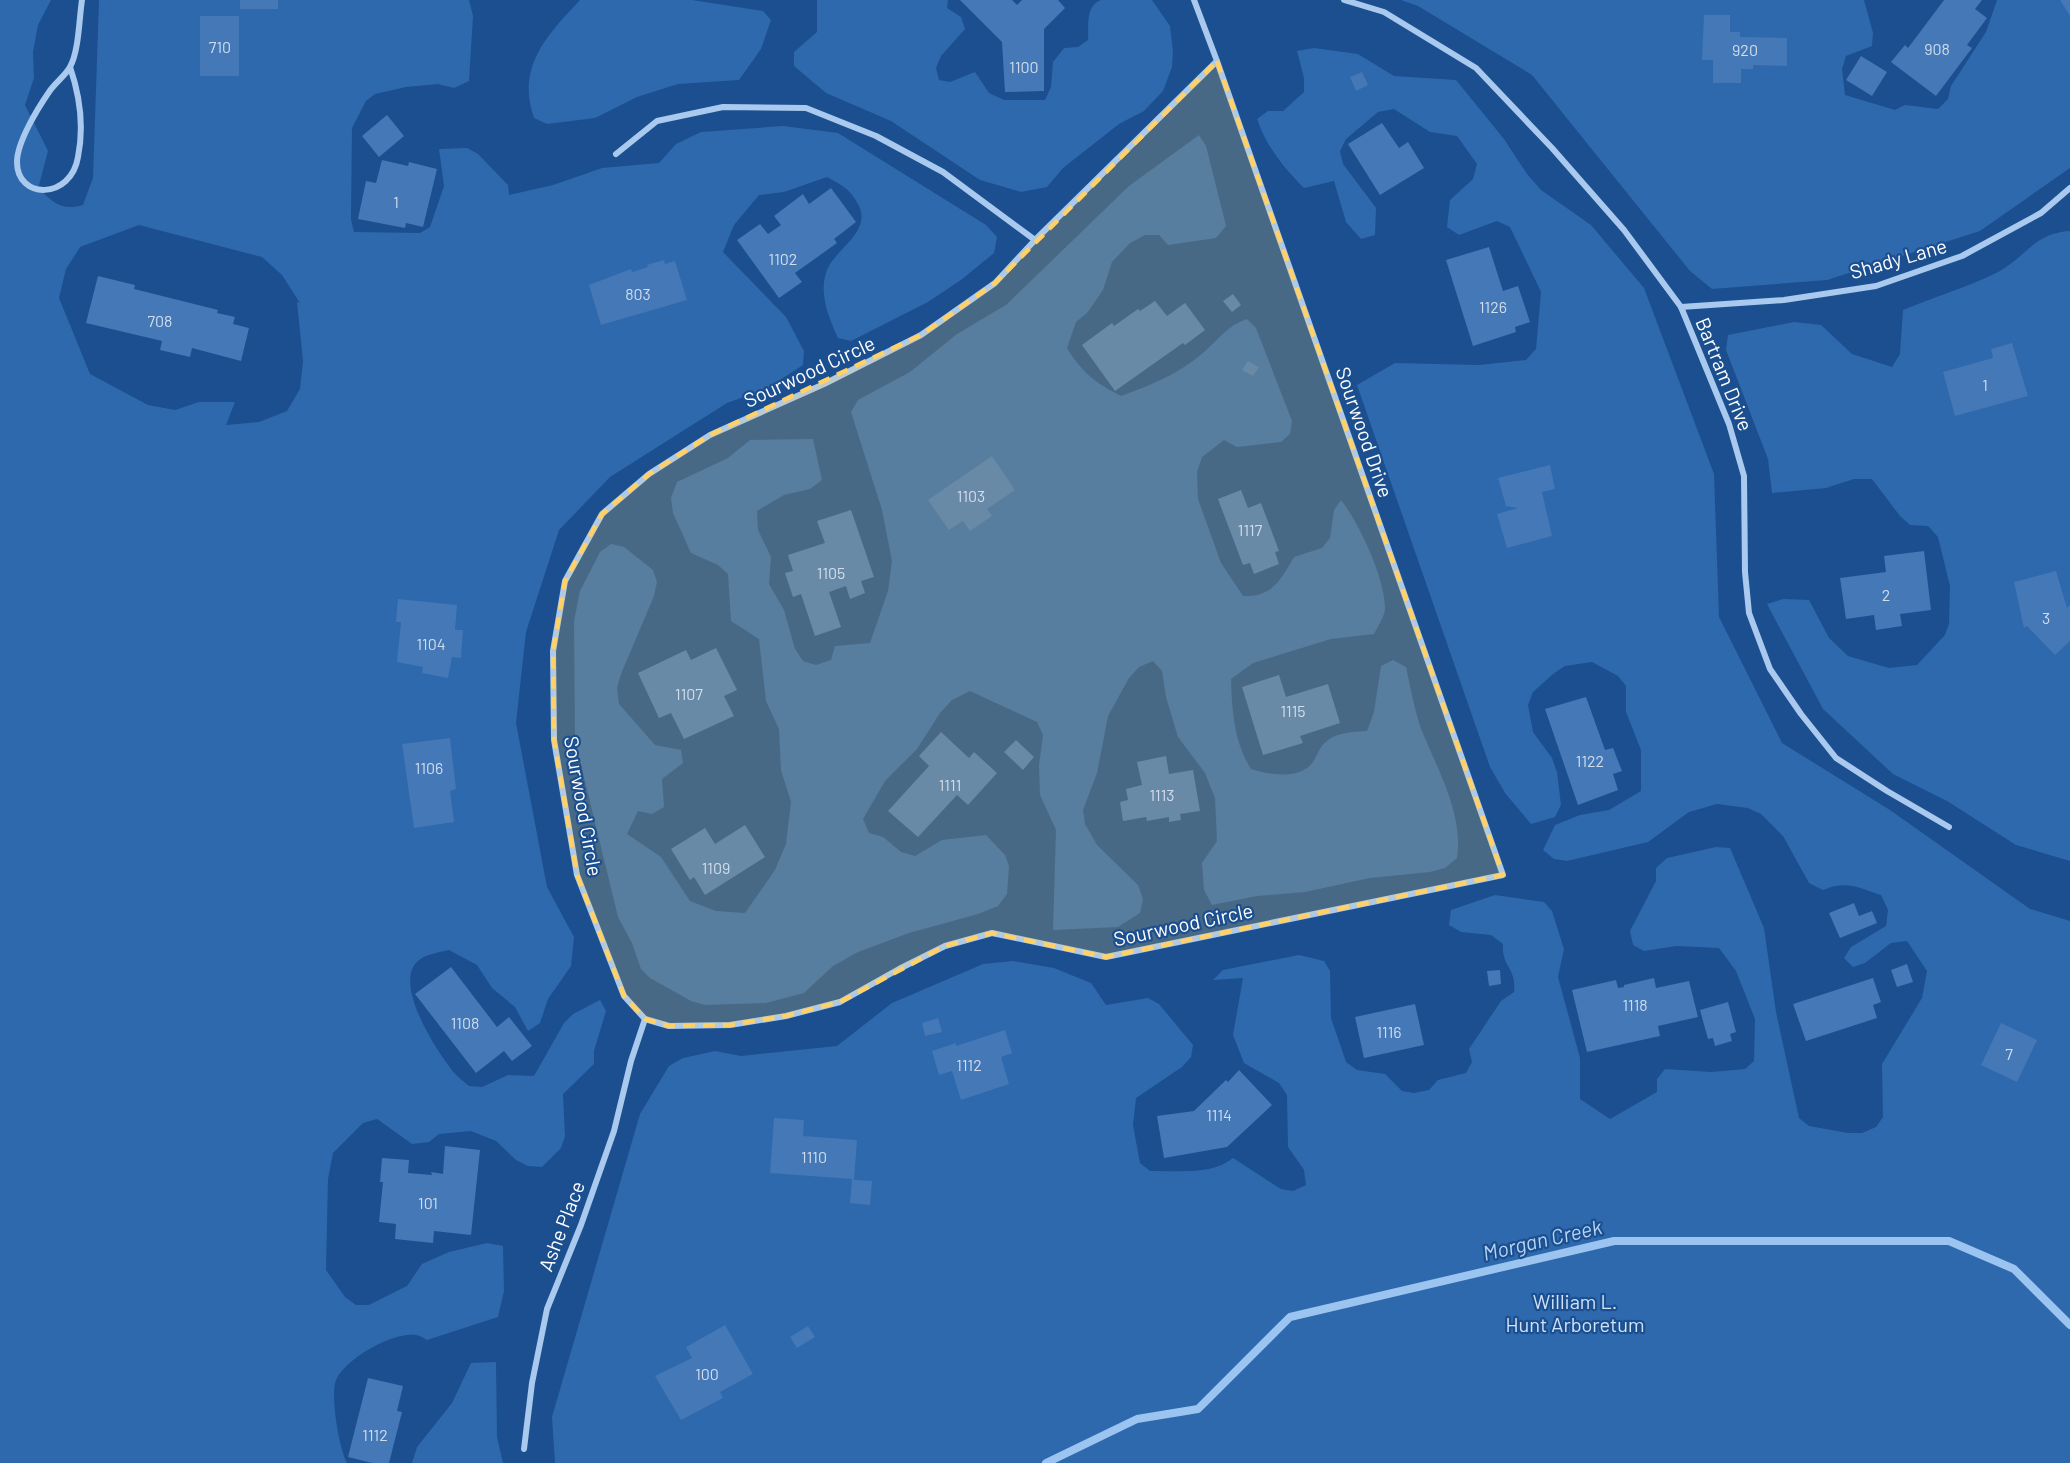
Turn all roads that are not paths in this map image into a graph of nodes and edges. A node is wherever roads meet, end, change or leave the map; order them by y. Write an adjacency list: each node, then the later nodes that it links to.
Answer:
1 (82, 0): 5 (street)
2 (1194, 0): 4 (street, Sourwood Drive)
3 (1344, 0): 9 (street, Bartram Drive)
4 (1217, 61): 8 (street, Sourwood Circle); 11 (street, Sourwood Drive)
5 (70, 67): 5 (street)
6 (616, 154): 8 (street)
7 (2070, 188): 9 (street, Shady Lane)
8 (1035, 240): 12 (street, Sourwood Circle)
9 (1681, 307): 10 (street, Bartram Drive)
10 (1949, 827)
11 (1503, 875): 12 (street, Sourwood Circle)
12 (645, 1019): 13 (street, Ashe Place)
13 (524, 1449)

